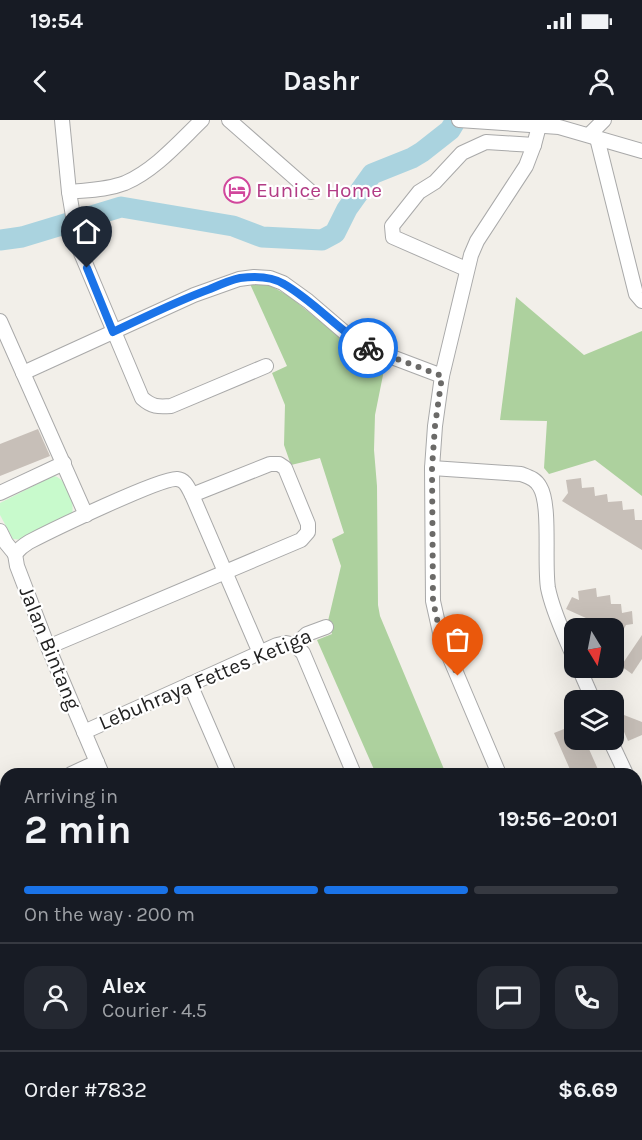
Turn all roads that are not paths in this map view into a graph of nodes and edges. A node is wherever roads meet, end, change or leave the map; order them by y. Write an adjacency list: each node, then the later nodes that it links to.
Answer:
1 (62, 120): 13 (street)
2 (202, 120): 13 (street)
3 (229, 120): 12 (street)
4 (459, 120): 6 (street)
5 (604, 120): 9 (street)
6 (465, 121): 8 (street)
7 (564, 124): 8 (street); 9 (street)
8 (539, 126): 10 (street)
9 (593, 136): 11 (street); 15 (street)
10 (534, 145): 14 (street); 14 (street)
11 (642, 151)
12 (311, 192)
13 (70, 199): 17 (street)
14 (466, 269): 22 (street)
15 (642, 301)
16 (0, 321): 18 (street)
17 (113, 332): 20 (street); 21 (street); 22 (street)
18 (13, 351): 19 (street); 21 (street)
19 (0, 359)
20 (266, 366)
21 (23, 373): 23 (street)
22 (442, 376): 24 (street)
23 (64, 463): 25 (street); 27 (street)
24 (432, 468): 32 (street); 42 (street)
25 (0, 494)
26 (192, 495): 27 (street); 30 (street); 30 (street)
27 (86, 515): 29 (street)
28 (0, 531): 29 (street, Jalan Bintang)
29 (15, 554): 34 (street, Jalan Bintang)
30 (225, 572): 34 (street); 35 (street)
31 (326, 627): 33 (street, Lebuhraya Fettes Ketiga)
32 (564, 635)
33 (295, 645): 35 (street, Lebuhraya Fettes Ketiga); 41 (street)
34 (48, 647): 37 (street, Jalan Bintang)
35 (260, 653): 36 (street, Lebuhraya Fettes Ketiga)
36 (190, 684): 37 (street, Lebuhraya Fettes Ketiga); 40 (street)
37 (84, 732): 39 (street, Jalan Bintang)
38 (615, 750): 43 (street)
39 (100, 768)
40 (226, 768)
41 (351, 768)
42 (497, 768)
43 (623, 768)

